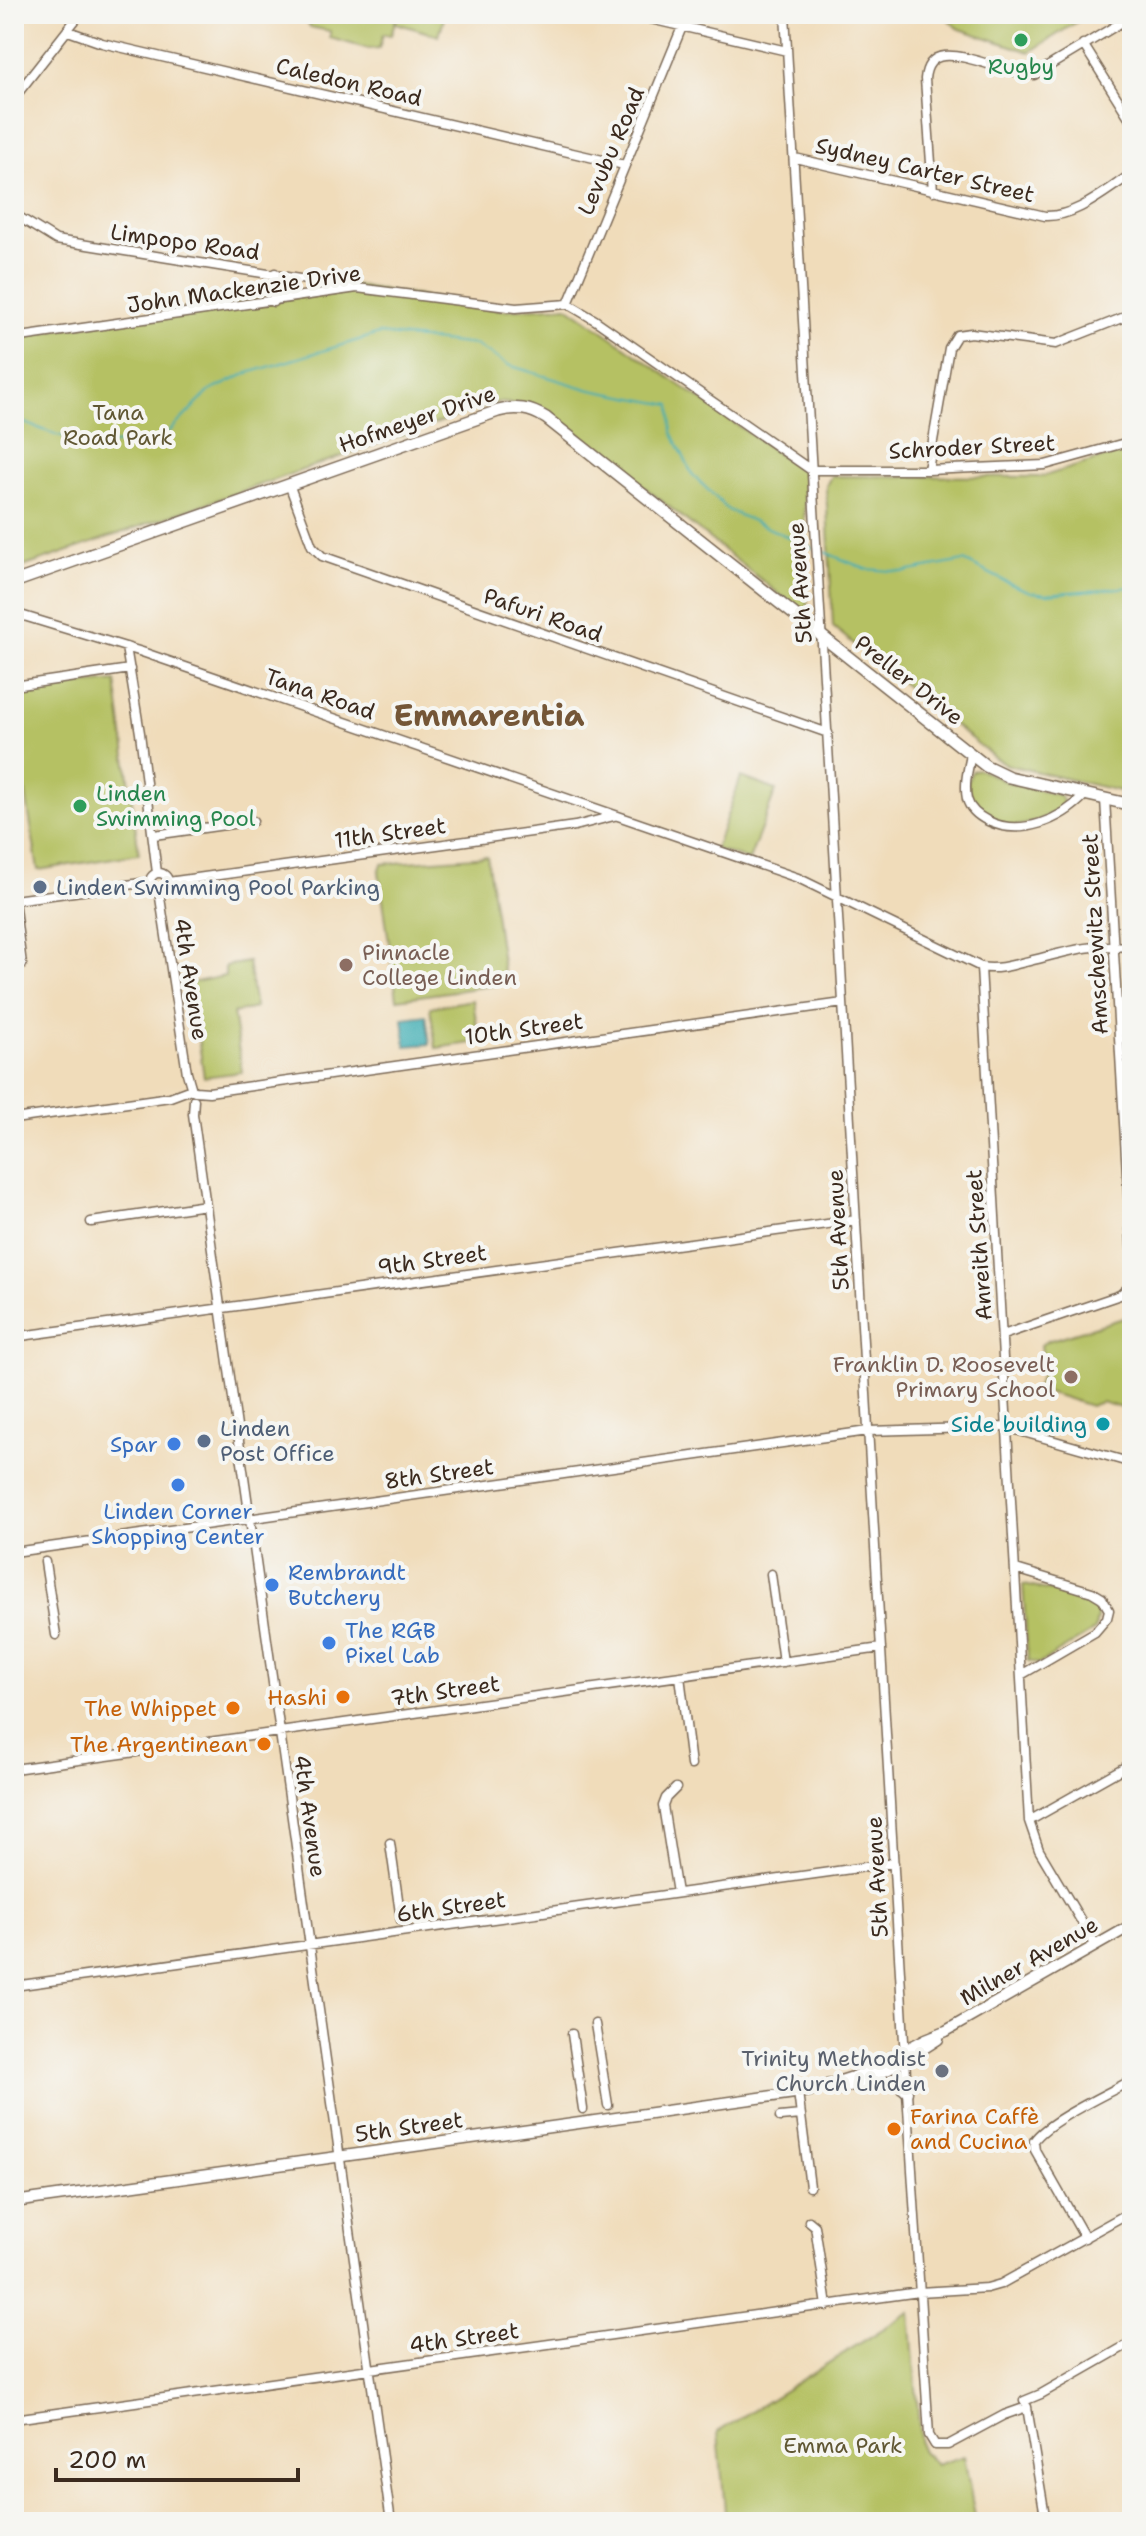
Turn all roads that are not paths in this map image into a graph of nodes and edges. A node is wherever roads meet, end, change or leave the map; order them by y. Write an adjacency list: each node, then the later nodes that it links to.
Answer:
1 (80, 14): 7 (street)
2 (629, 14): 6 (street)
3 (690, 14): 6 (street, Levubu Road)
4 (785, 14): 9 (street, 5th Avenue)
5 (1132, 16): 8 (street)
6 (682, 27): 9 (street); 13 (street, Levubu Road)
7 (68, 31): 10 (street); 13 (street, Caledon Road)
8 (1083, 44): 11 (street); 15 (street)
9 (787, 51): 12 (street, 5th Avenue)
10 (14, 98)
11 (1132, 122)
12 (795, 158): 15 (street, Sydney Carter Street); 24 (street, 5th Avenue)
13 (624, 165): 20 (street, Levubu Road)
14 (1132, 174): 15 (street, Sydney Carter Street)
15 (933, 191)
16 (14, 214): 17 (street, Limpopo Road)
17 (275, 273): 18 (street, Limpopo Road); 19 (street)
18 (357, 288): 19 (street, John Mackenzie Drive); 20 (street, John Mackenzie Drive)
19 (273, 302): 22 (street, John Mackenzie Drive)
20 (568, 304): 24 (street)
21 (1132, 314): 25 (street)
22 (14, 338)
23 (1132, 441): 25 (street, Schroder Street)
24 (811, 470): 25 (street, Schroder Street); 29 (street, 5th Avenue)
25 (928, 470)
26 (289, 484): 27 (main road, Hofmeyer Drive); 29 (main road, Hofmeyer Drive); 33 (street, Pafuri Road)
27 (14, 582)
28 (14, 613): 30 (street, Tana Road)
29 (822, 637): 33 (street, 5th Avenue); 34 (main road, Preller Drive)
30 (126, 647): 31 (street); 38 (street, Tana Road)
31 (130, 669): 32 (street); 40 (street)
32 (14, 686)
33 (828, 733): 45 (street, 5th Avenue)
34 (971, 755): 35 (main road, Preller Drive); 35 (street, Preller Drive)
35 (1085, 795): 36 (main road, Preller Drive)
36 (1105, 799): 37 (main road, Preller Drive); 47 (street, Amschewitz Street)
37 (1132, 805)
38 (615, 815): 43 (street, 11th Street); 45 (street, Tana Road)
39 (253, 821): 40 (street)
40 (154, 835): 41 (street)
41 (157, 873): 42 (street); 43 (street)
42 (149, 882): 44 (street); 46 (street)
43 (168, 882): 44 (street)
44 (159, 891): 52 (street, 4th Avenue)
45 (837, 897): 50 (street, Tana Road); 51 (street, 5th Avenue)
46 (14, 900): 49 (street)
47 (1114, 945): 48 (street); 50 (street); 57 (street, Amschewitz Street)
48 (1132, 948)
49 (22, 965)
50 (981, 967): 60 (street, Anreith Street)
51 (843, 1003): 52 (street, 10th Street); 55 (street, 5th Avenue)
52 (190, 1095): 53 (street, 10th Street); 54 (street, 4th Avenue)
53 (14, 1119)
54 (206, 1205): 56 (street); 59 (street, 4th Avenue)
55 (856, 1220): 59 (street, 9th Street); 63 (street, 5th Avenue)
56 (91, 1222)
57 (1132, 1259)
58 (1130, 1283): 60 (street)
59 (220, 1308): 61 (street, 9th Street); 65 (street, 4th Avenue)
60 (1003, 1335): 62 (street, Anreith Street)
61 (14, 1337)
62 (1006, 1427): 63 (street, 8th Street); 64 (street, 8th Street); 68 (street, Anreith Street)
63 (868, 1431): 65 (street, 8th Street); 71 (street, 5th Avenue)
64 (1132, 1463)
65 (250, 1519): 66 (street, 8th Street); 75 (street, 4th Avenue)
66 (14, 1552)
67 (45, 1562): 70 (street)
68 (1016, 1569): 73 (street, Anreith Street); 73 (street)
69 (771, 1574): 72 (street)
70 (56, 1635)
71 (881, 1648): 72 (street, 7th Street); 82 (street, 5th Avenue)
72 (783, 1662): 74 (street, 7th Street)
73 (1021, 1675): 80 (street, Anreith Street)
74 (680, 1676): 75 (street, 7th Street); 77 (street)
75 (280, 1732): 78 (street, 7th Street); 86 (street, 4th Avenue)
76 (1132, 1763): 80 (street)
77 (691, 1765)
78 (14, 1769)
79 (676, 1788): 83 (street)
80 (1029, 1821): 87 (street, Anreith Street)
81 (390, 1843): 84 (street)
82 (894, 1863): 83 (street, 6th Street); 91 (street, 5th Avenue)
83 (677, 1893): 86 (street, 6th Street)
84 (401, 1920)
85 (1132, 1925): 87 (street, Milner Avenue)
86 (310, 1945): 88 (street, 6th Street); 100 (street, 4th Avenue)
87 (1096, 1946): 91 (street, Milner Avenue)
88 (14, 1986)
89 (595, 2024): 96 (street)
90 (572, 2034): 97 (street)
91 (904, 2055): 93 (street, 5th Street); 94 (street, 5th Street); 95 (street, 5th Avenue)
92 (1132, 2080): 105 (street)
93 (857, 2084): 94 (street, 5th Street); 95 (street)
94 (804, 2091): 98 (street); 100 (street, 5th Street)
95 (907, 2092): 106 (street, 5th Avenue)
96 (608, 2105)
97 (583, 2109)
98 (801, 2115): 99 (street); 101 (street)
99 (780, 2117)
100 (338, 2157): 102 (street, 5th Street); 109 (street, 4th Avenue)
101 (810, 2187)
102 (14, 2202)
103 (1132, 2211): 105 (street, 4th Street)
104 (809, 2221): 107 (street)
105 (1085, 2238): 106 (street, 4th Street)
106 (919, 2292): 107 (street, 4th Street); 110 (street, 5th Avenue)
107 (827, 2306): 109 (street, 4th Street)
108 (1132, 2342): 110 (street)
109 (371, 2369): 111 (street, 4th Street); 112 (street, 4th Avenue)
110 (1024, 2406): 113 (street)
111 (14, 2419)
112 (391, 2522)
113 (1046, 2522)

